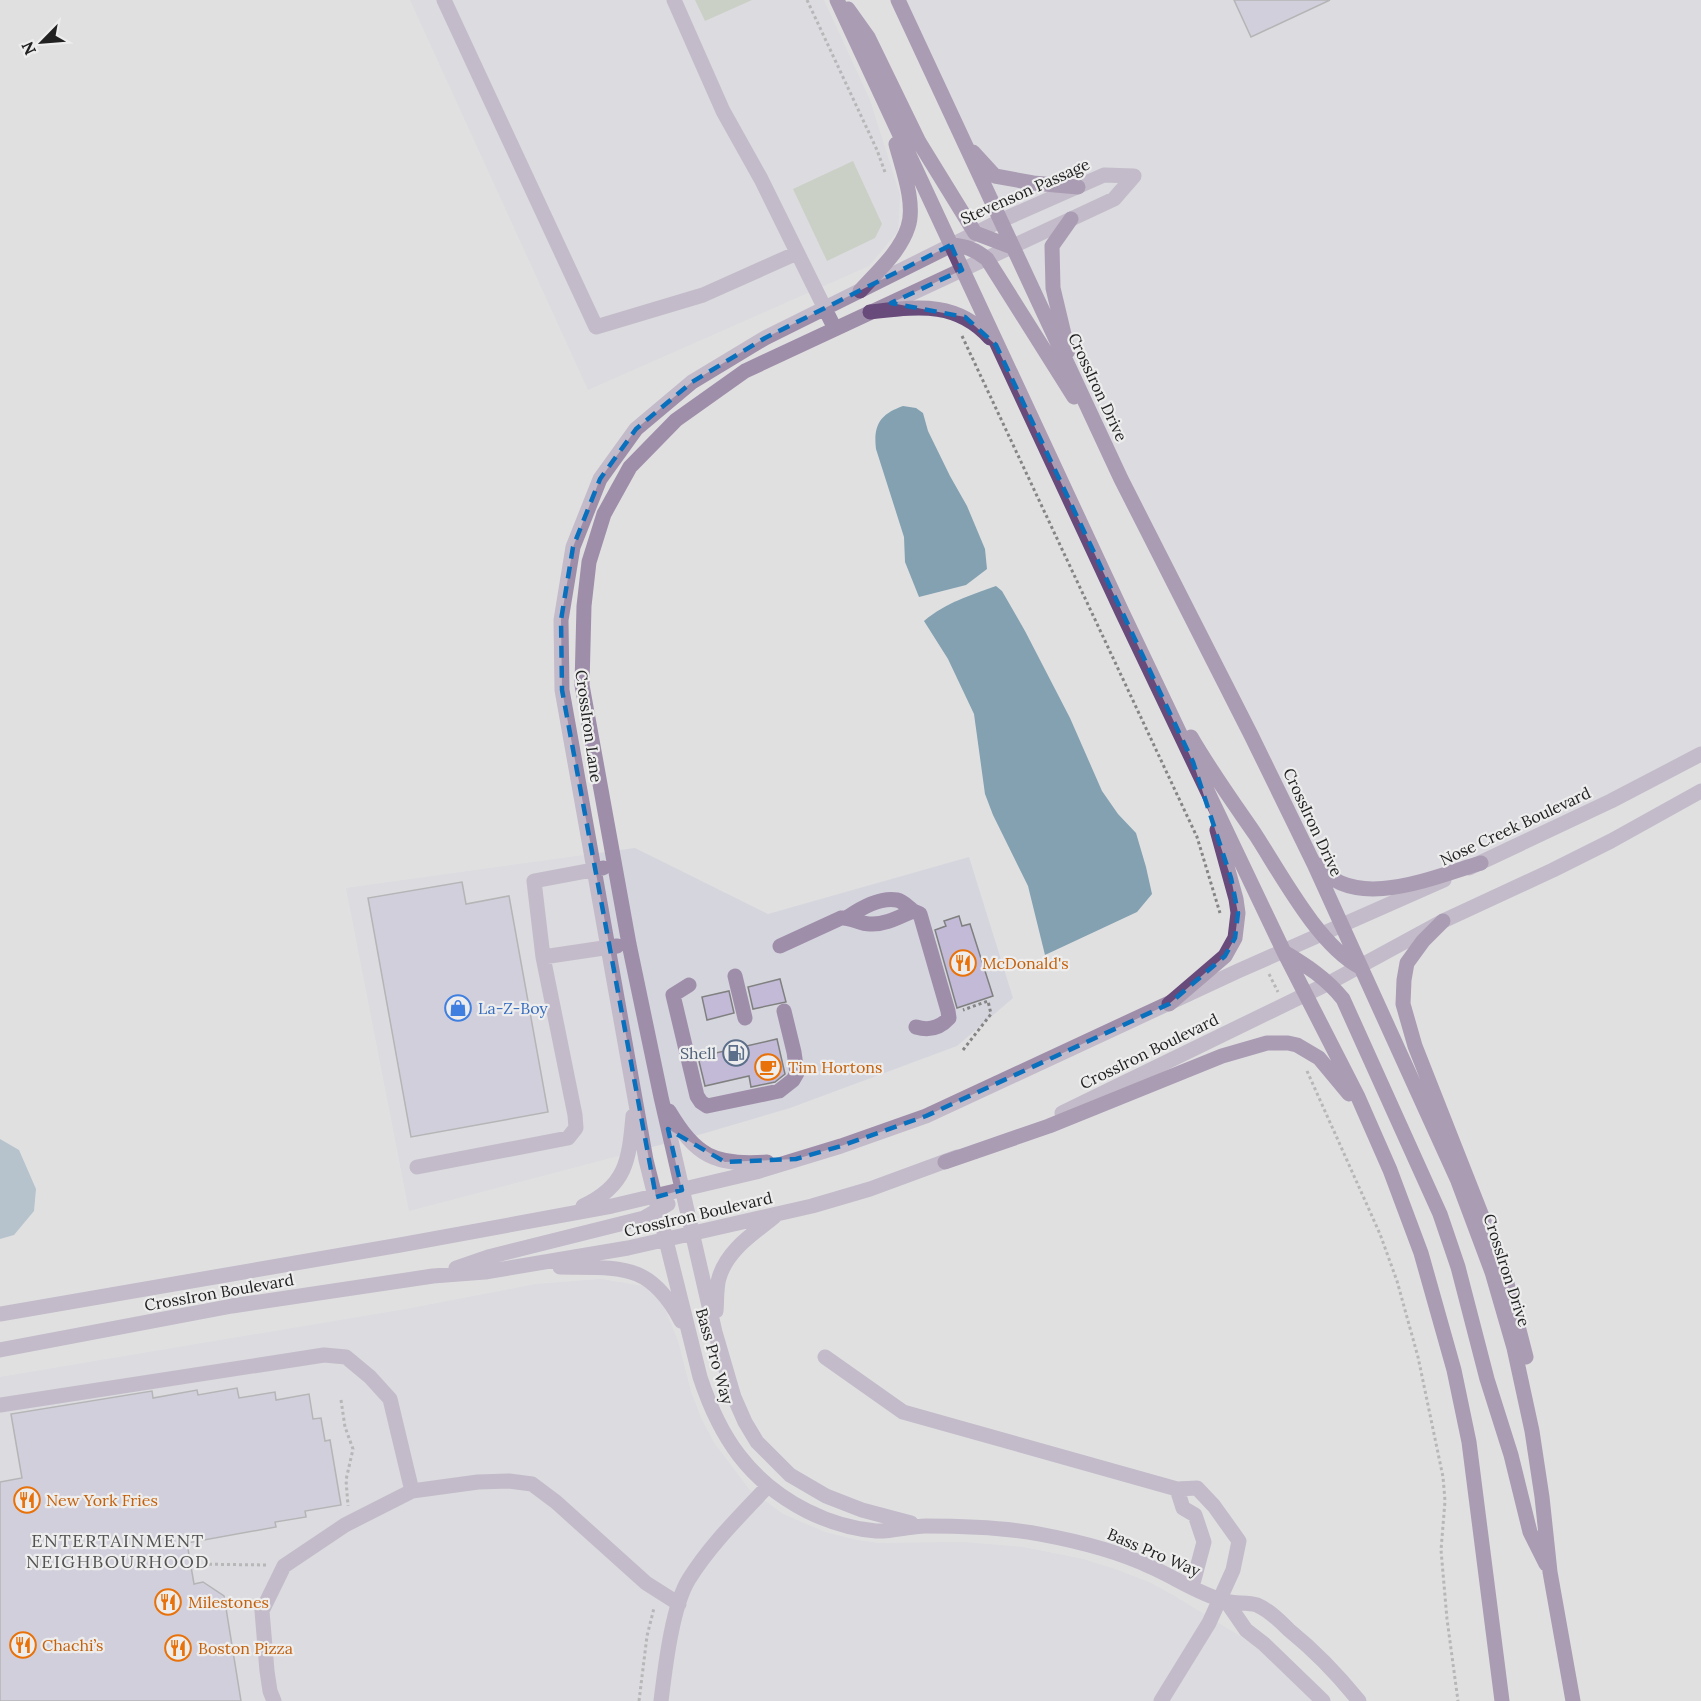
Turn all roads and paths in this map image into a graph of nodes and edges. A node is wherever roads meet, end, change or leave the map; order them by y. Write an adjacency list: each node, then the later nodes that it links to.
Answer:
1 (444, 0): 16 (street)
2 (674, 0): 16 (street)
3 (807, 0): 9 (path)
4 (837, 0): 7 (main road)
5 (841, 0): 13 (main road)
6 (898, 0): 8 (main road, CrossIron Drive)
7 (886, 106): 14 (main road); 19 (main road)
8 (963, 141): 10 (main road); 12 (main road, CrossIron Drive)
9 (889, 183)
10 (1078, 187): 11 (street, Stevenson Passage); 12 (street, Stevenson Passage)
11 (1071, 219): 15 (street, Stevenson Passage); 27 (main road)
12 (1000, 221): 13 (street, Stevenson Passage); 15 (main road, CrossIron Drive)
13 (975, 233): 14 (street, Stevenson Passage); 15 (main road)
14 (951, 245): 17 (main road); 18 (main road); 19 (street, Stevenson Passage)
15 (1012, 247): 17 (street, Stevenson Passage); 27 (main road, CrossIron Drive)
16 (797, 253): 20 (street)
17 (987, 258): 18 (street, Stevenson Passage); 28 (main road)
18 (962, 270): 21 (street, Stevenson Passage); 25 (main road)
19 (860, 291): 20 (street, Stevenson Passage)
20 (825, 308): 22 (street); 24 (street, Stevenson Passage)
21 (870, 312): 22 (street, Stevenson Passage); 25 (main road)
22 (835, 329): 26 (street, Stevenson Passage)
23 (958, 331): 39 (path)
24 (765, 339): 36 (street, CrossIron Lane)
25 (996, 345): 29 (main road)
26 (775, 356): 35 (street, CrossIron Lane)
27 (1076, 383): 28 (main road, CrossIron Drive)
28 (1110, 456): 33 (main road, CrossIron Drive)
29 (1148, 665): 31 (main road); 40 (main road)
30 (1701, 753): 34 (street, Nose Creek Boulevard)
31 (1193, 762): 39 (main road); 44 (main road)
32 (1701, 790): 37 (street)
33 (1304, 844): 34 (main road); 38 (main road, CrossIron Drive)
34 (1481, 863): 38 (street, Nose Creek Boulevard)
35 (615, 866): 36 (street); 41 (street, CrossIron Lane)
36 (595, 870): 43 (street, CrossIron Lane); 45 (street)
37 (1443, 921): 47 (street); 81 (main road)
38 (1340, 925): 40 (street, CrossIron Boulevard); 47 (main road, CrossIron Drive)
39 (1236, 930): 52 (main road)
40 (1322, 934): 44 (street, CrossIron Boulevard); 47 (main road)
41 (629, 944): 43 (street); 61 (street, CrossIron Lane)
42 (780, 946): 55 (street)
43 (609, 947): 45 (street); 60 (street, CrossIron Lane)
44 (1284, 952): 46 (street, CrossIron Boulevard); 49 (main road); 51 (main road)
45 (543, 957): 65 (street)
46 (1263, 960): 52 (street, CrossIron Boulevard); 53 (path)
47 (1360, 967): 49 (street, CrossIron Boulevard); 81 (main road, CrossIron Drive)
48 (735, 975): 56 (street)
49 (1329, 983): 51 (street, CrossIron Boulevard); 89 (main road)
50 (689, 986): 54 (street)
51 (1305, 995): 53 (street, CrossIron Boulevard); 62 (main road)
52 (1169, 1004): 63 (street, CrossIron Boulevard)
53 (1284, 1005): 64 (street, CrossIron Boulevard)
54 (784, 1011)
55 (949, 1014): 57 (street); 59 (path)
56 (745, 1018)
57 (916, 1027)
58 (1297, 1045): 62 (main road); 64 (main road); 100 (path)
59 (963, 1050)
60 (635, 1095): 67 (street, CrossIron Lane); 69 (street)
61 (661, 1097): 63 (street); 66 (street, CrossIron Lane)
62 (1371, 1128): 101 (main road)
63 (796, 1159): 66 (street, CrossIron Boulevard)
64 (945, 1162): 68 (street, CrossIron Boulevard)
65 (417, 1167)
66 (682, 1190): 67 (street); 70 (street, Bass Pro Way)
67 (658, 1204): 69 (street, CrossIron Boulevard); 71 (street, Bass Pro Way); 73 (street)
68 (777, 1214): 70 (street, CrossIron Boulevard); 75 (street)
69 (563, 1216): 74 (street, CrossIron Boulevard)
70 (694, 1234): 71 (street, CrossIron Boulevard); 75 (street, Bass Pro Way)
71 (667, 1239): 72 (street, CrossIron Boulevard); 76 (street, Bass Pro Way)
72 (513, 1267): 73 (street, CrossIron Boulevard); 76 (street)
73 (434, 1276): 77 (street, CrossIron Boulevard)
74 (0, 1314)
75 (715, 1332): 86 (street, Bass Pro Way)
76 (691, 1340): 82 (street, Bass Pro Way)
77 (0, 1350)
78 (825, 1358): 83 (street)
79 (341, 1400): 85 (path)
80 (0, 1406): 84 (street)
81 (1532, 1431): 89 (main road, CrossIron Drive)
82 (767, 1487): 86 (street, Bass Pro Way); 93 (street)
83 (1177, 1489): 90 (street); 92 (street)
84 (412, 1491): 88 (street); 91 (street)
85 (348, 1508)
86 (923, 1526): 90 (street, Bass Pro Way)
87 (191, 1564): 88 (path)
88 (284, 1566): 94 (street)
89 (1550, 1572): 102 (main road, CrossIron Drive)
90 (1192, 1587): 92 (street, Bass Pro Way)
91 (659, 1591): 93 (street); 95 (path)
92 (1222, 1600): 97 (street); 98 (street); 99 (street, Bass Pro Way)
93 (679, 1604): 96 (street)
94 (274, 1701)
95 (639, 1701)
96 (661, 1701)
97 (1161, 1701)
98 (1323, 1701)
99 (1359, 1701)
100 (1458, 1701)
101 (1502, 1701)
102 (1573, 1701)

